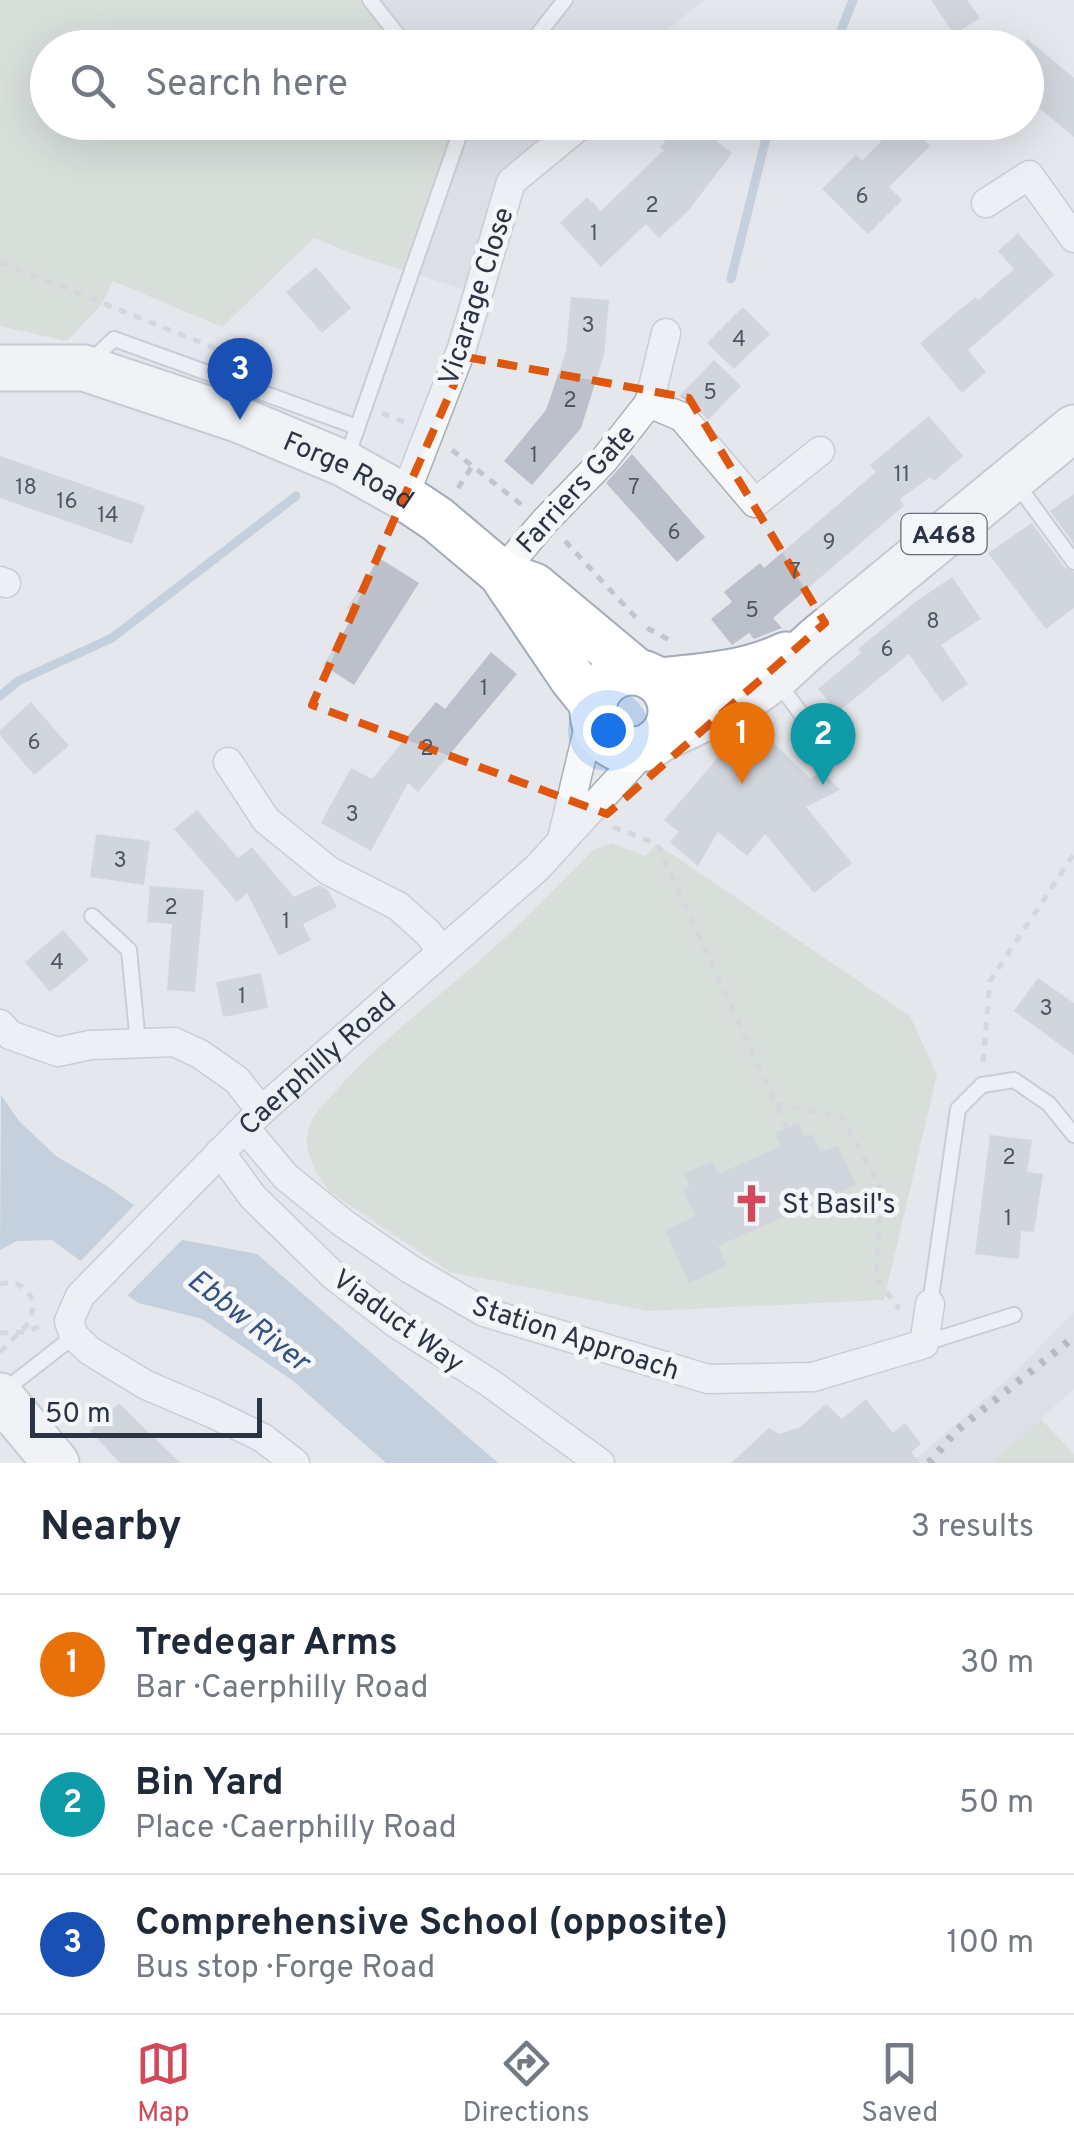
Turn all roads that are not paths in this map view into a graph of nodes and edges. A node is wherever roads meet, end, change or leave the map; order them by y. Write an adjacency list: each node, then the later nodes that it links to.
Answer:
1 (370, 0): 3 (lane)
2 (565, 0): 4 (lane)
3 (394, 30)
4 (541, 30)
5 (452, 140): 15 (lane)
6 (562, 140): 18 (street, Vicarage Close)
7 (986, 203): 8 (street)
8 (1074, 238)
9 (666, 334): 13 (street, Farriers Gate)
10 (0, 340): 11 (main road, Forge Road)
11 (73, 367): 12 (main road, Forge Road); 15 (main road, Forge Road)
12 (0, 368)
13 (649, 403): 16 (street, Farriers Gate); 20 (street, Farriers Gate)
14 (1074, 428): 17 (main road, Caerphilly Road / A468)
15 (351, 445): 18 (main road, Forge Road)
16 (820, 451)
17 (1012, 478): 19 (lane); 21 (main road, Caerphilly Road / A468)
18 (404, 497): 20 (main road, Forge Road)
19 (1074, 562)
20 (501, 574): 22 (main road, Forge Road); 23 (main road, Forge Road)
21 (768, 672): 22 (main road); 24 (main road, Caerphilly Road); 25 (lane)
22 (648, 677): 23 (main road); 24 (main road)
23 (594, 704): 24 (main road); 27 (street)
24 (653, 744): 27 (street, Caerphilly Road)
25 (824, 744)
26 (228, 762): 29 (street)
27 (562, 840): 29 (street, Caerphilly Road)
28 (92, 916): 31 (lane)
29 (442, 950): 32 (street, Caerphilly Road)
30 (0, 1024): 31 (street, Station Approach)
31 (138, 1043): 32 (street, Station Approach)
32 (253, 1119): 34 (street, Caerphilly Road); 38 (street, Station Approach)
33 (1074, 1135): 35 (lane)
34 (210, 1162): 37 (street, Caerphilly Road); 43 (street, Viaduct Way)
35 (930, 1304): 38 (street)
36 (1014, 1314): 38 (lane)
37 (74, 1336): 40 (lane); 42 (street)
38 (924, 1344)
39 (0, 1385): 40 (lane)
40 (12, 1386): 41 (main road)
41 (45, 1450)
42 (295, 1463)
43 (600, 1463)

